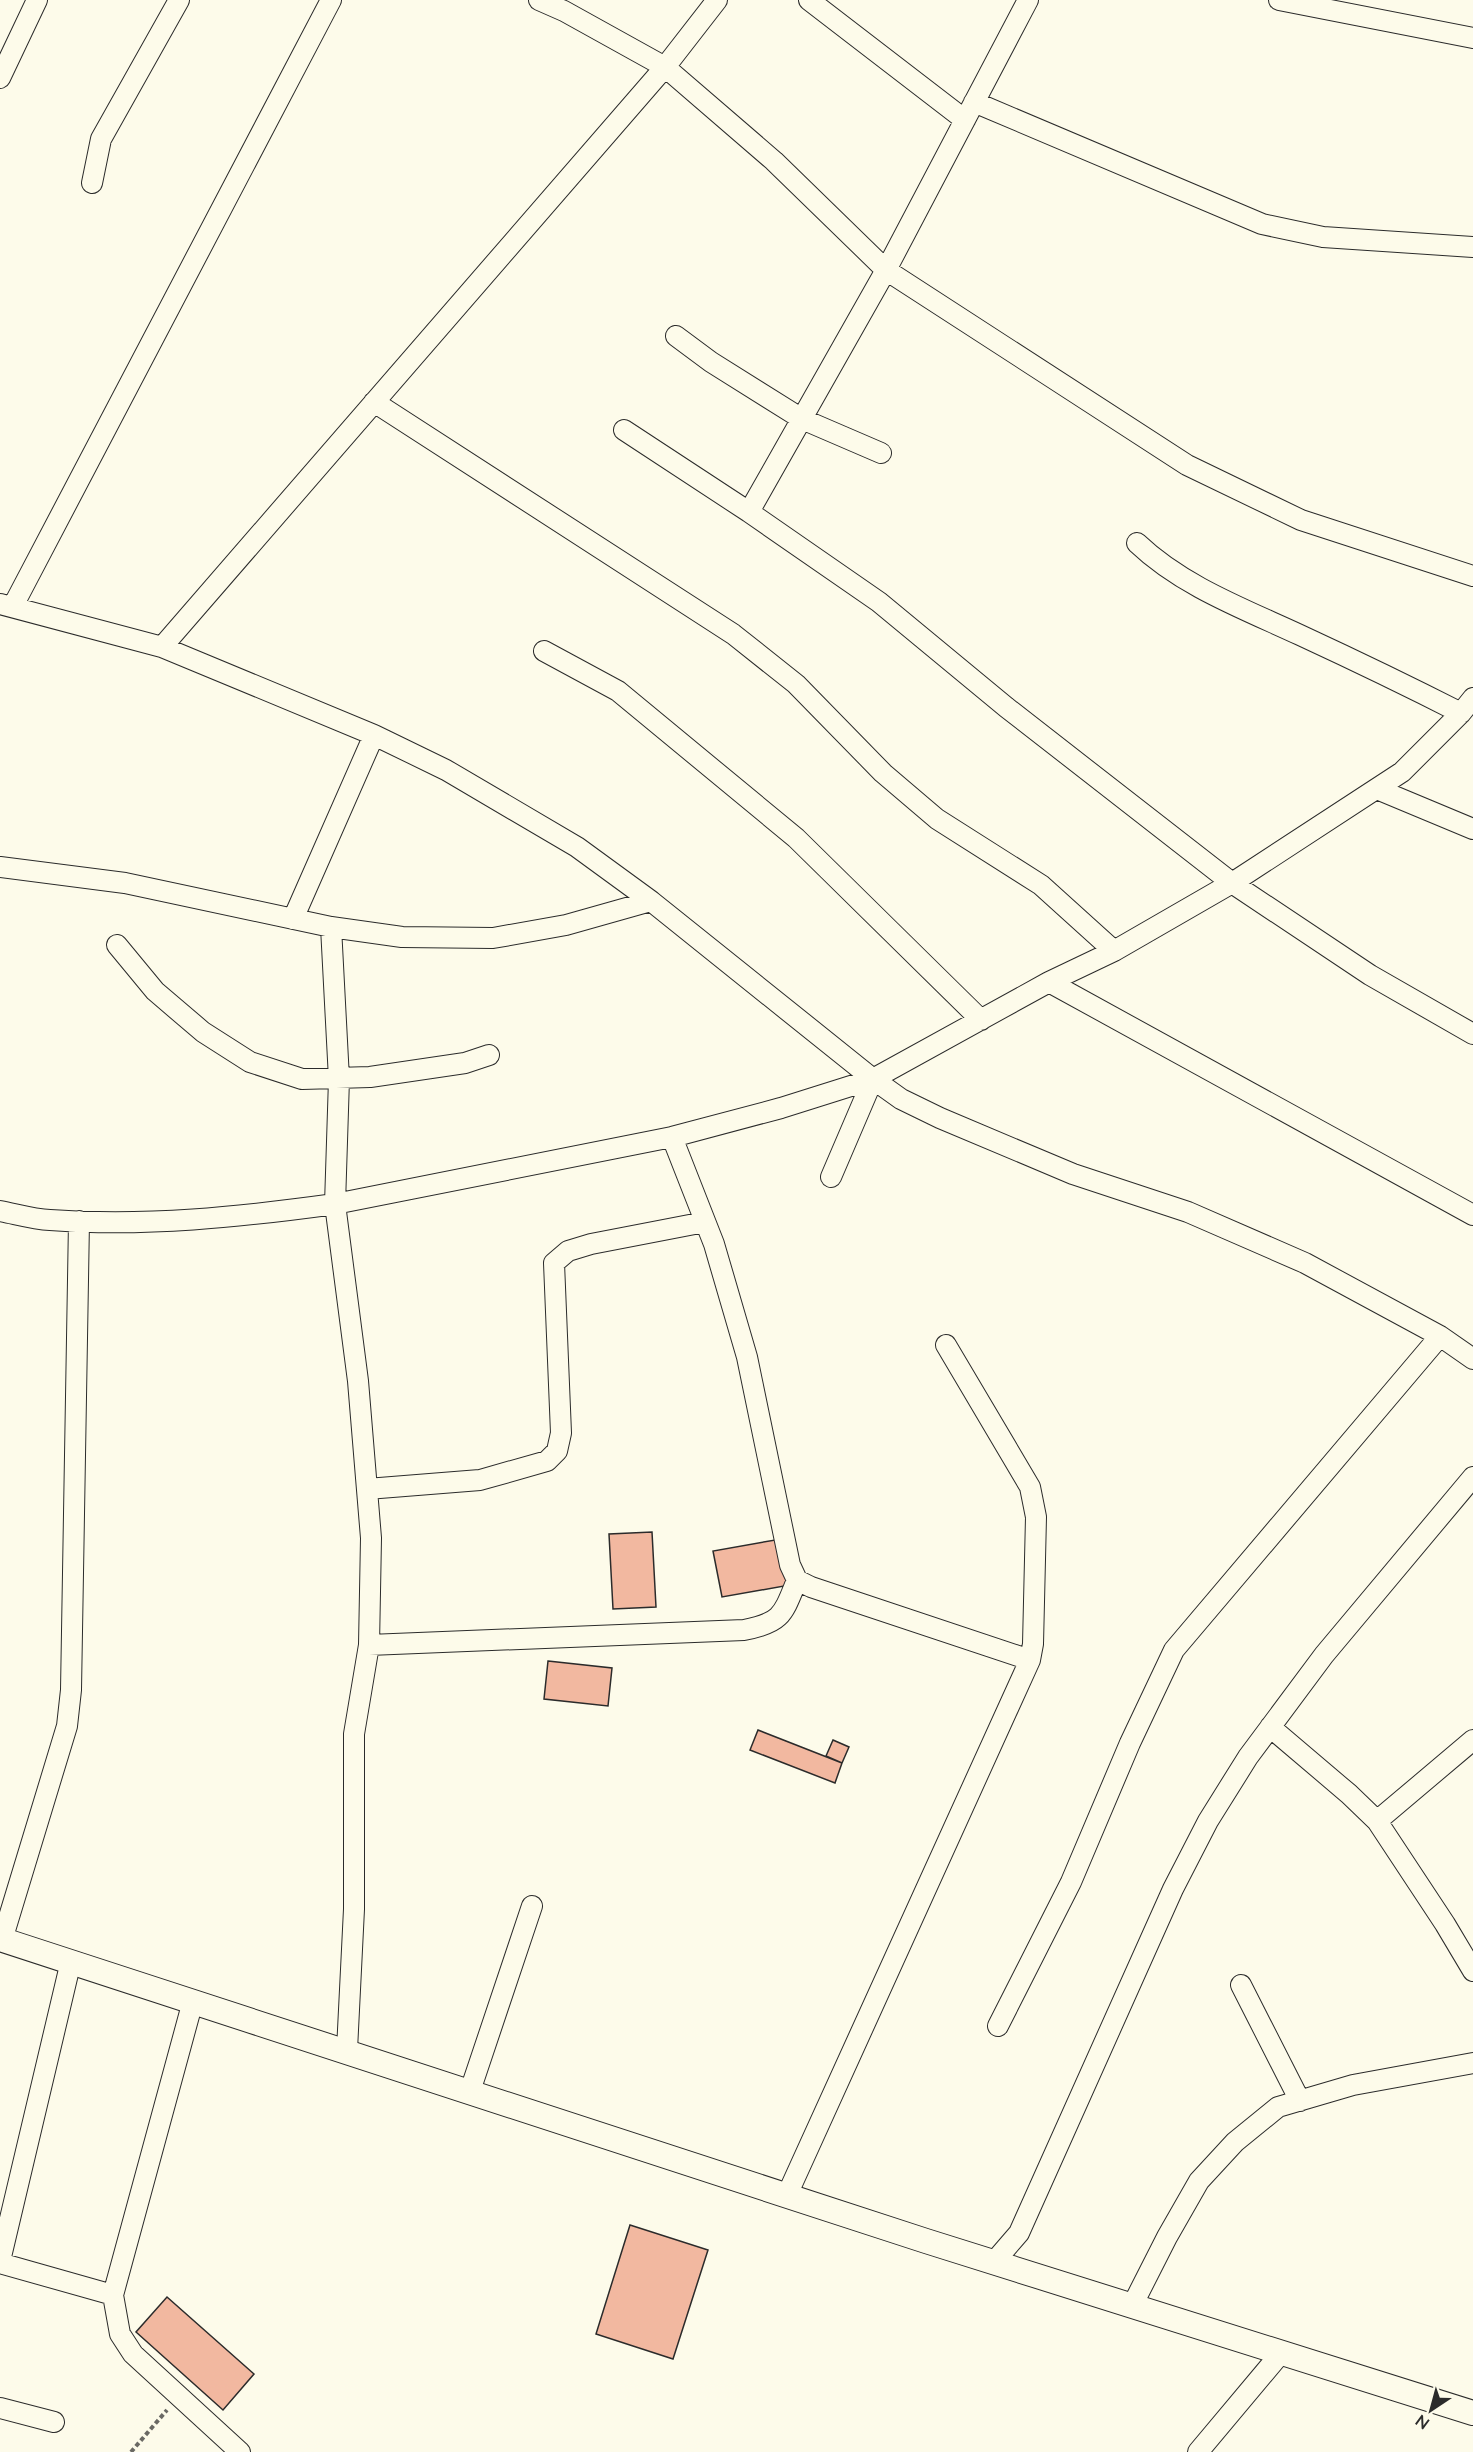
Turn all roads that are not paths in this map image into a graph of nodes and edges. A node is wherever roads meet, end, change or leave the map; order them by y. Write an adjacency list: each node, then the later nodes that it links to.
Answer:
1 (37, 0): 12 (street)
2 (179, 0): 14 (street)
3 (331, 0): 25 (street)
4 (539, 0): 9 (street)
5 (717, 0): 11 (street)
6 (809, 0): 13 (street)
7 (1028, 0): 13 (street)
8 (1279, 0): 10 (street)
9 (567, 5): 11 (street)
10 (1473, 38)
11 (665, 67): 16 (street); 18 (street)
12 (0, 78)
13 (970, 111): 15 (street); 16 (street)
14 (92, 183)
15 (1473, 247)
16 (886, 270): 19 (street); 24 (street)
17 (676, 336): 19 (street)
18 (374, 402): 26 (street); 38 (street)
19 (802, 418): 21 (street); 22 (street)
20 (624, 430): 22 (street)
21 (881, 453)
22 (749, 512): 33 (street)
23 (1137, 543): 28 (street)
24 (1473, 576)
25 (7, 605): 26 (street)
26 (162, 646): 29 (street)
27 (544, 651): 40 (street)
28 (1467, 706): 30 (street)
29 (374, 735): 34 (street); 35 (street)
30 (1377, 789): 31 (street); 33 (street)
31 (1473, 828)
32 (0, 867): 35 (street)
33 (1232, 883): 38 (street); 41 (street)
34 (651, 901): 36 (street); 43 (street)
35 (293, 920): 36 (street)
36 (331, 927): 44 (street)
37 (117, 945): 44 (street)
38 (1114, 951): 39 (street)
39 (1049, 982): 40 (street); 49 (street)
40 (981, 1020): 43 (street)
41 (1473, 1034)
42 (489, 1055): 44 (street)
43 (873, 1078): 45 (street); 46 (street); 52 (street)
44 (339, 1079): 47 (street)
45 (672, 1137): 47 (street); 51 (street)
46 (831, 1177)
47 (335, 1204): 50 (street); 56 (street)
48 (0, 1211): 50 (street)
49 (1473, 1215)
50 (80, 1221): 64 (street)
51 (705, 1222): 56 (street); 57 (street)
52 (1440, 1336): 54 (street); 69 (street)
53 (946, 1344): 59 (street)
54 (1473, 1359)
55 (1473, 1477): 60 (street)
56 (367, 1489): 58 (street)
57 (798, 1580): 58 (street); 59 (street)
58 (369, 1645): 70 (street)
59 (1030, 1660): 74 (street)
60 (1270, 1727): 62 (street); 76 (street)
61 (1473, 1740): 62 (street)
62 (1377, 1821): 66 (street)
63 (532, 1906): 72 (street)
64 (1, 1939): 65 (street)
65 (71, 1961): 68 (street); 75 (street)
66 (1473, 1971)
67 (1241, 1986): 73 (street)
68 (194, 2001): 70 (street); 77 (street)
69 (998, 2026)
70 (347, 2050): 72 (street)
71 (1473, 2063): 73 (street)
72 (470, 2091): 74 (street)
73 (1300, 2101): 78 (street)
74 (787, 2195): 76 (street)
75 (0, 2262): 77 (street)
76 (994, 2262): 78 (street)
77 (113, 2295): 83 (street)
78 (1132, 2306): 79 (street)
79 (1281, 2353): 81 (street); 84 (street)
80 (0, 2408): 82 (street)
81 (1473, 2413)
82 (54, 2422)
83 (240, 2452)
84 (1198, 2452)

